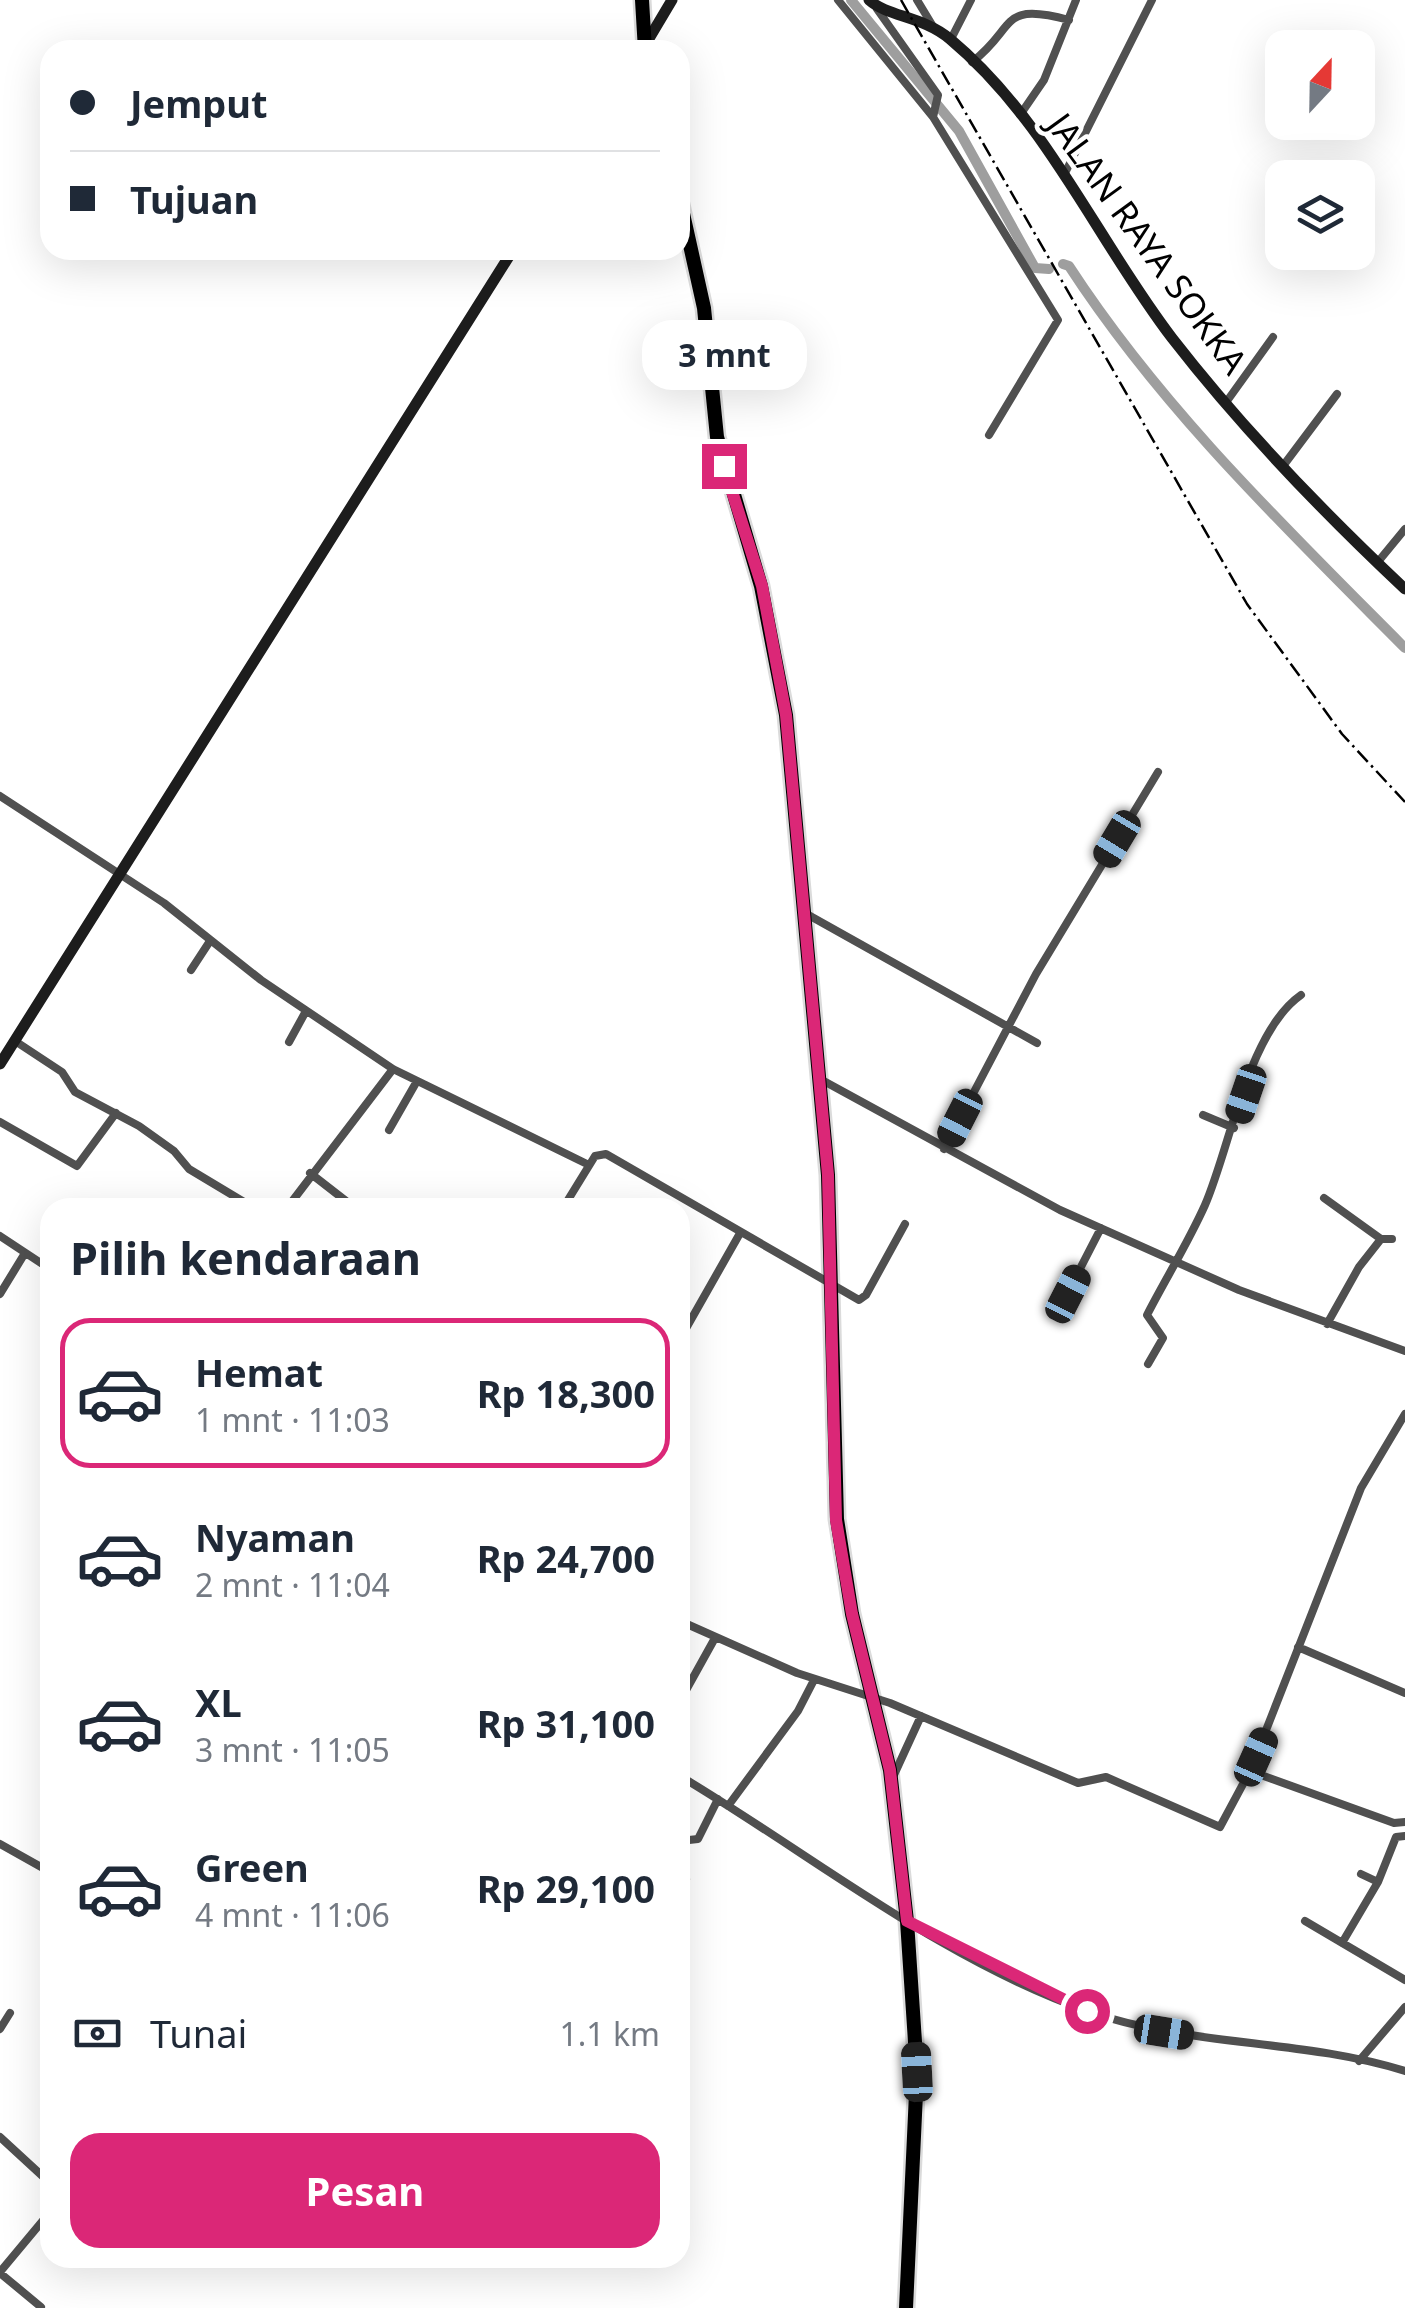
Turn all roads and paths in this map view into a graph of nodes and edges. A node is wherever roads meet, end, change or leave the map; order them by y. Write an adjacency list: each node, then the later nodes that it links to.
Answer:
1 (642, 0): 12 (highway)
2 (672, 0): 13 (street)
3 (838, 0): 15 (street)
4 (917, 0): 10 (street)
5 (971, 0): 11 (street)
6 (1076, 0): 9 (street)
7 (1152, 0): 17 (street)
8 (872, 3): 10 (street, JALAN RAYA SOKKA); 15 (street)
9 (1069, 20): 14 (street); 16 (street)
10 (934, 28): 11 (street, JALAN RAYA SOKKA)
11 (950, 39): 14 (street, JALAN RAYA SOKKA)
12 (644, 40)
13 (649, 40)
14 (972, 62): 16 (street, JALAN RAYA SOKKA)
15 (934, 114): 23 (street)
16 (1020, 116): 17 (street, JALAN RAYA SOKKA)
17 (1065, 173): 22 (street, JALAN RAYA SOKKA)
18 (690, 245): 31 (highway)
19 (507, 260): 30 (street)
20 (1273, 337): 22 (street)
21 (1338, 394): 24 (street)
22 (1226, 401): 24 (street, JALAN RAYA SOKKA)
23 (989, 435)
24 (1283, 466): 26 (street, JALAN RAYA SOKKA)
25 (1405, 529): 26 (street)
26 (1377, 563): 27 (street, JALAN RAYA SOKKA)
27 (1405, 589)
28 (1158, 772): 36 (street)
29 (0, 796): 30 (street)
30 (119, 875): 32 (street); 37 (street)
31 (802, 912): 36 (street); 42 (highway)
32 (210, 940): 33 (street); 35 (street)
33 (192, 970)
34 (1301, 995): 47 (street)
35 (306, 1011): 38 (street); 41 (street)
36 (1008, 1023): 39 (street); 49 (street)
37 (15, 1042): 40 (street); 44 (street)
38 (289, 1042)
39 (1037, 1043)
40 (0, 1064)
41 (393, 1069): 43 (street); 51 (street)
42 (820, 1080): 49 (street); 68 (highway)
43 (417, 1081): 48 (street); 50 (street)
44 (116, 1113): 46 (street); 52 (street)
45 (1203, 1114): 47 (street)
46 (0, 1122)
47 (1234, 1128): 67 (street)
48 (389, 1130)
49 (944, 1150): 60 (street)
50 (589, 1165): 55 (street); 56 (street)
51 (310, 1173): 53 (street); 54 (street)
52 (231, 1198)
53 (294, 1198)
54 (343, 1198)
55 (569, 1198)
56 (680, 1198)
57 (1324, 1198): 63 (street)
58 (690, 1205): 61 (street)
59 (905, 1224): 68 (street)
60 (1100, 1228): 67 (street); 70 (street)
61 (739, 1235): 68 (street); 71 (street)
62 (0, 1236): 65 (street)
63 (1381, 1239): 64 (street); 72 (street)
64 (1392, 1239)
65 (25, 1253): 66 (street); 69 (street)
66 (40, 1262)
67 (1175, 1262): 72 (street); 74 (street)
68 (832, 1284): 82 (highway)
69 (0, 1294)
70 (1068, 1294)
71 (690, 1321)
72 (1327, 1324): 73 (street)
73 (1405, 1352)
74 (1148, 1364)
75 (1405, 1414): 78 (street)
76 (690, 1626): 77 (street)
77 (714, 1638): 79 (street); 80 (street)
78 (1298, 1647): 81 (street); 84 (street)
79 (814, 1680): 82 (street); 88 (street)
80 (690, 1683)
81 (1405, 1692)
82 (875, 1699): 83 (street); 85 (highway)
83 (921, 1716): 84 (street); 85 (street)
84 (1250, 1771): 90 (street)
85 (892, 1781): 98 (highway)
86 (690, 1782): 87 (street)
87 (718, 1799): 88 (street); 92 (street)
88 (728, 1806): 98 (street)
89 (1405, 1822): 90 (street)
90 (1394, 1823): 91 (street)
91 (1401, 1835): 96 (street)
92 (690, 1840)
93 (0, 1844): 94 (street)
94 (40, 1866)
95 (1361, 1874): 96 (street)
96 (1378, 1882): 99 (street)
97 (1305, 1920): 99 (street)
98 (907, 1921): 104 (street); 111 (highway)
99 (1342, 1943): 100 (street)
100 (1405, 1979)
101 (1405, 2007): 104 (street)
102 (10, 2013): 103 (street)
103 (0, 2029)
104 (1359, 2061): 105 (street)
105 (1405, 2070)
106 (0, 2137): 107 (street)
107 (40, 2174)
108 (40, 2224): 109 (street)
109 (0, 2272): 110 (street)
110 (41, 2307)
111 (906, 2308)

